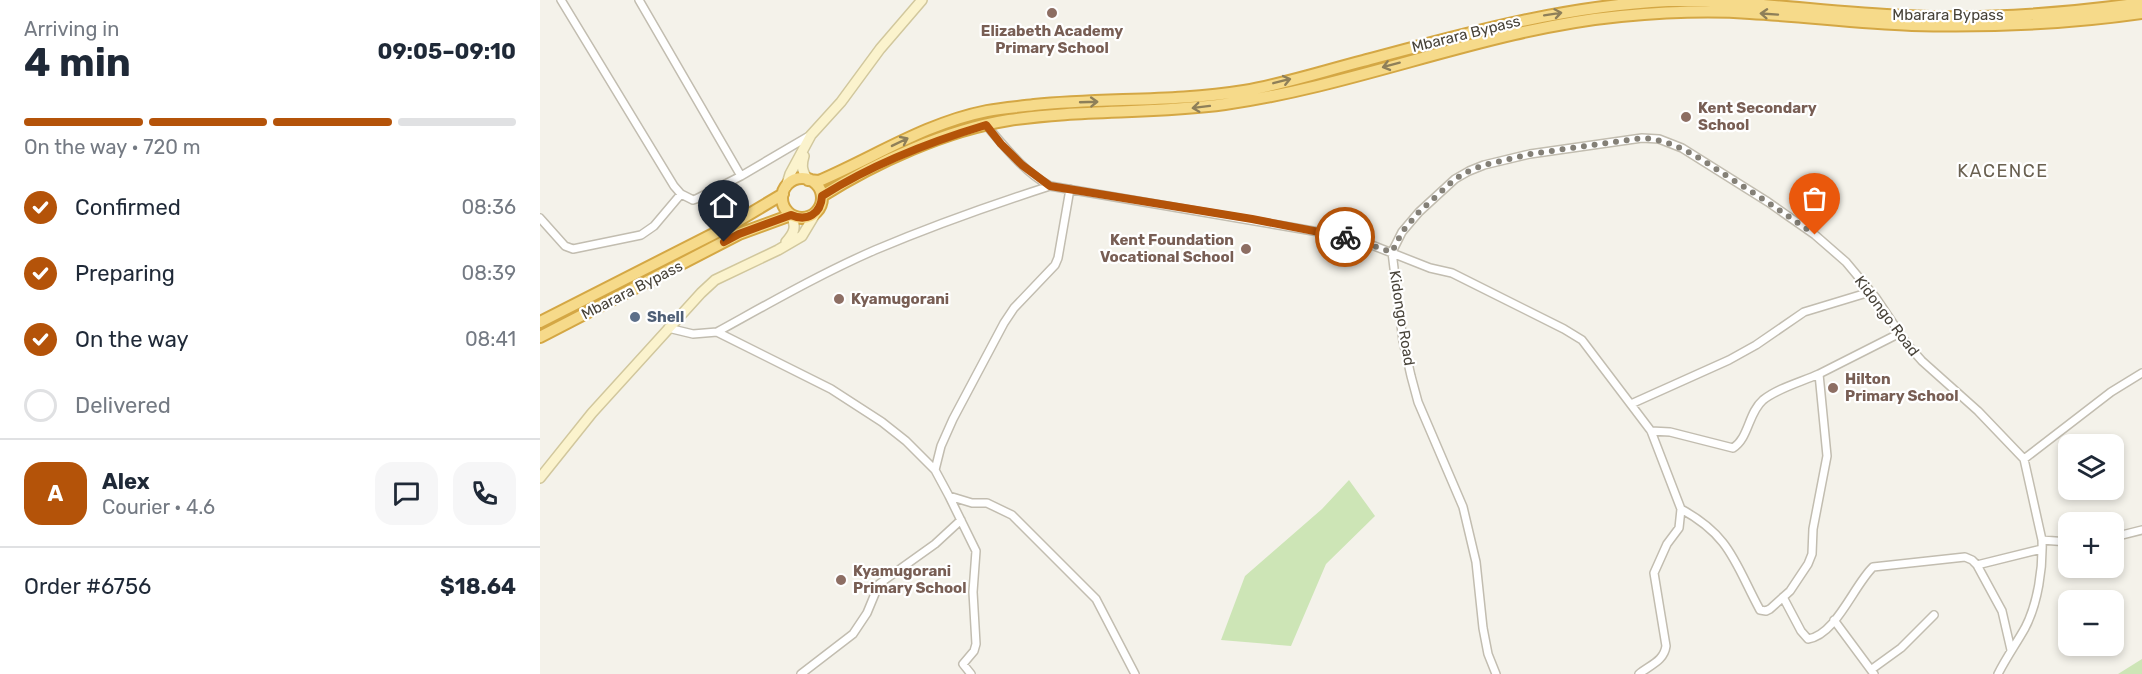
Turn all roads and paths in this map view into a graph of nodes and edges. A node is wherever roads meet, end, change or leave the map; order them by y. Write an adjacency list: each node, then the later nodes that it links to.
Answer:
1 (561, 0): 14 (street)
2 (639, 0): 9 (street)
3 (922, 0): 7 (main road)
4 (2142, 3): 10 (highway, Mbarara Bypass, one-way to 4)
5 (2142, 13): 6 (highway, Mbarara Bypass, one-way to 6)
6 (986, 125): 11 (street); 15 (highway, Mbarara Bypass)
7 (811, 135): 8 (main road); 9 (street)
8 (805, 147): 10 (main road); 13 (main road)
9 (741, 176): 14 (street)
10 (808, 180): 13 (highway); 15 (highway)
11 (1050, 186): 12 (street); 24 (street)
12 (1070, 189): 20 (street); 32 (street)
13 (784, 190): 17 (highway); 22 (highway, Mbarara Bypass)
14 (681, 194): 18 (street)
15 (822, 196): 16 (highway)
16 (817, 211): 17 (highway); 19 (main road)
17 (791, 215): 19 (main road); 26 (highway, Mbarara Bypass)
18 (540, 218)
19 (778, 250): 23 (main road)
20 (1392, 252): 21 (street, Kidongo Road); 29 (street); 51 (street, Kidongo Road)
21 (1870, 292): 25 (street, Kidongo Road); 29 (street)
22 (540, 322)
23 (668, 328): 24 (street); 33 (main road)
24 (717, 332): 32 (street)
25 (1900, 333): 28 (street); 31 (street, Kidongo Road)
26 (540, 337)
27 (2142, 373): 31 (street)
28 (1819, 374): 30 (street); 43 (street)
29 (1631, 404): 30 (street)
30 (1651, 431): 35 (street)
31 (2024, 459): 39 (street)
32 (934, 470): 34 (street)
33 (540, 478)
34 (949, 496): 36 (street); 50 (street)
35 (1681, 509): 43 (street); 52 (street)
36 (961, 520): 48 (street); 49 (street)
37 (2142, 530): 38 (street)
38 (2124, 534)
39 (2042, 540): 40 (street); 41 (street)
40 (2058, 541)
41 (2042, 549): 42 (street); 46 (street)
42 (1977, 565): 45 (street); 46 (street)
43 (1783, 597): 45 (street)
44 (1934, 615): 47 (street)
45 (1834, 620): 47 (street)
46 (2011, 650): 53 (street)
47 (1873, 672)
48 (801, 674)
49 (971, 674)
50 (1135, 674)
51 (1496, 674)
52 (1639, 674)
53 (1998, 674)

